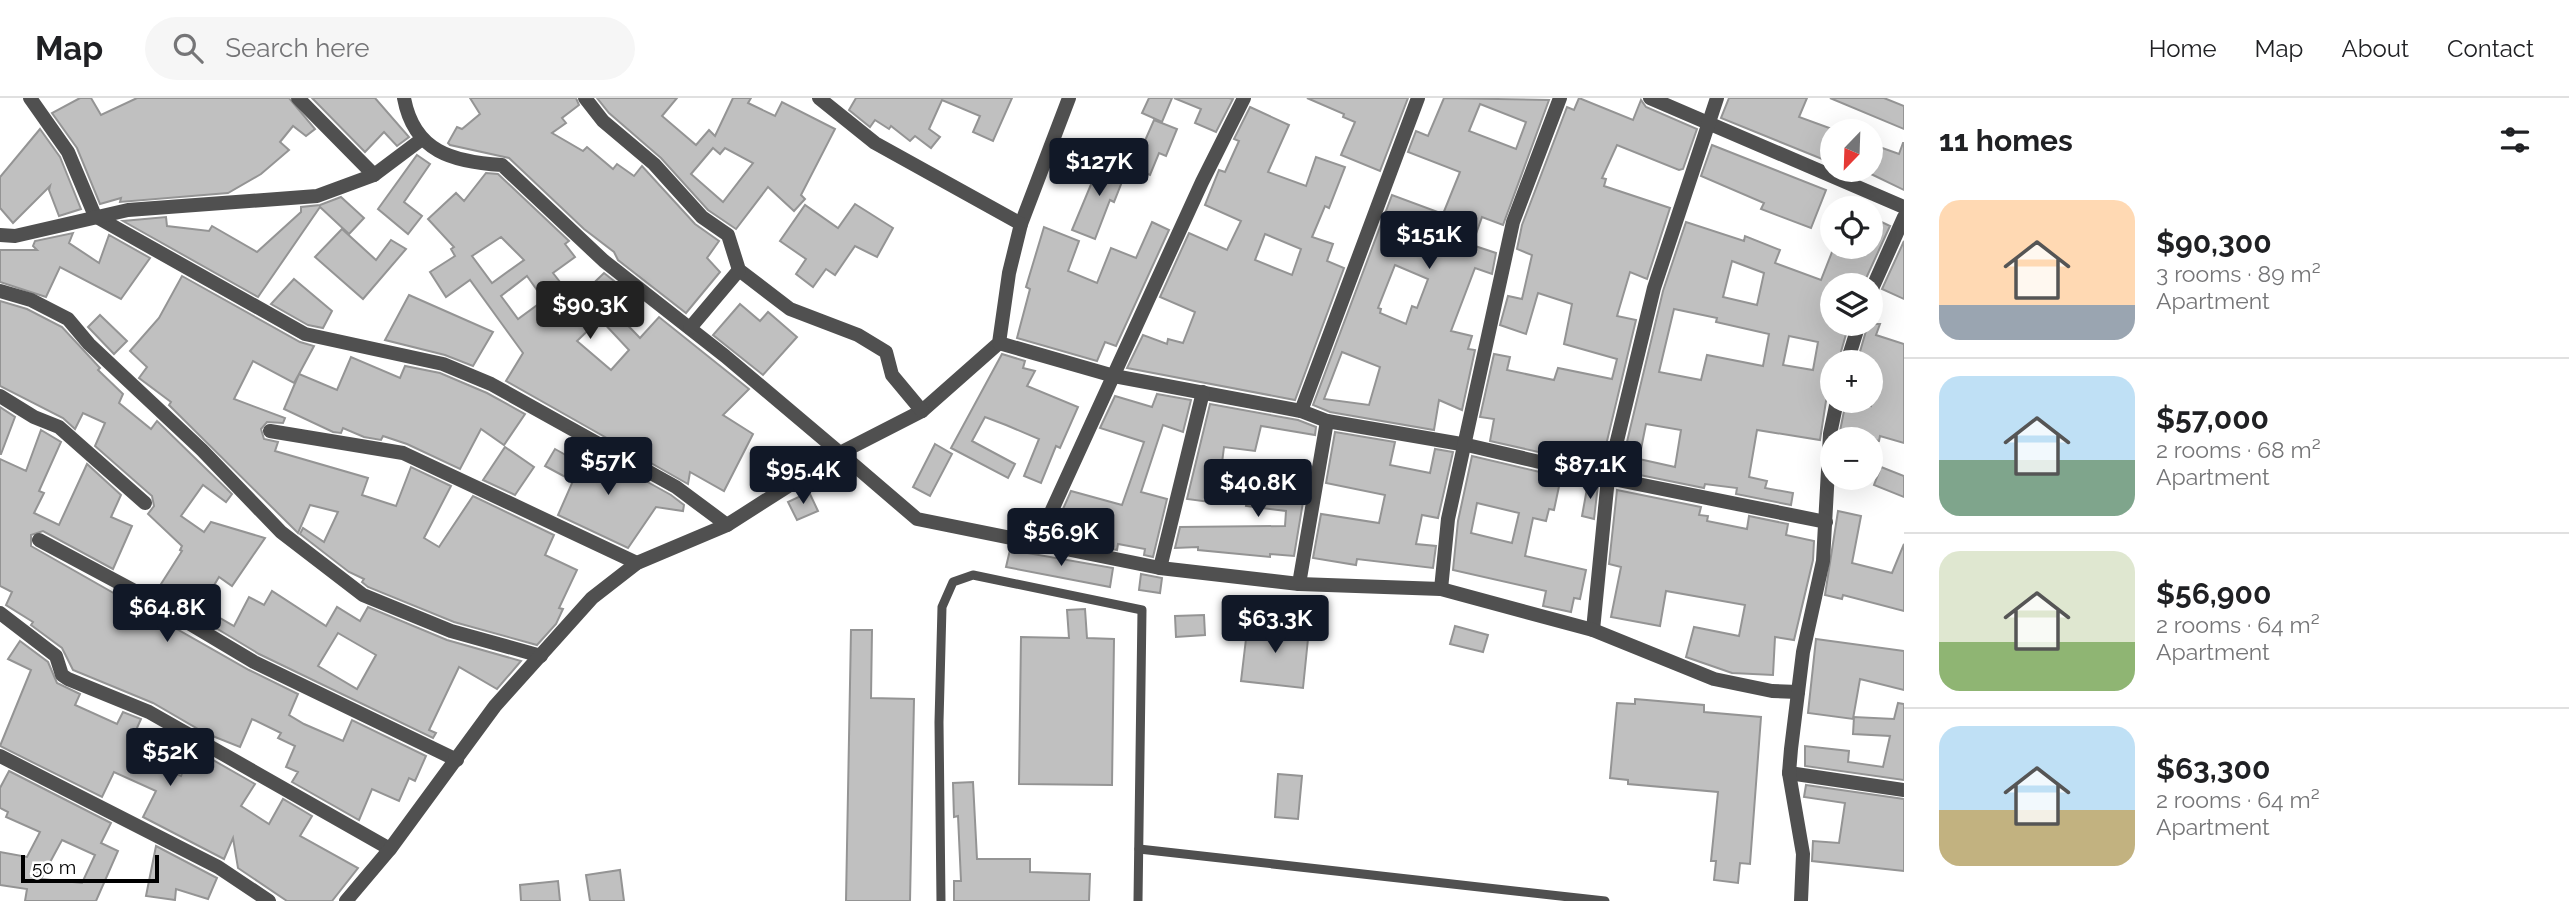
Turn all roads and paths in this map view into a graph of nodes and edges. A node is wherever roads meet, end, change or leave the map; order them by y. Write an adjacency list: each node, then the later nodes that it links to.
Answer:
1 (30, 98): 16 (street)
2 (298, 98): 14 (street)
3 (404, 98): 13 (street)
4 (585, 98): 20 (street)
5 (819, 98): 18 (street)
6 (1069, 98): 18 (street)
7 (1244, 98): 25 (street)
8 (1418, 98): 29 (street)
9 (1560, 98): 33 (street)
10 (1650, 98): 12 (street)
11 (1717, 98): 12 (street)
12 (1709, 122): 15 (street); 35 (street)
13 (422, 139): 14 (street); 23 (street)
14 (374, 176): 16 (street)
15 (1904, 207)
16 (95, 216): 19 (street); 38 (street)
17 (1904, 217): 21 (street)
18 (1021, 224): 24 (street)
19 (0, 235)
20 (739, 270): 23 (street); 28 (street)
21 (1879, 273)
22 (0, 291): 47 (street)
23 (690, 328): 34 (street)
24 (999, 343): 25 (street); 28 (street)
25 (1114, 376): 26 (street); 40 (street)
26 (1203, 392): 29 (street); 42 (street)
27 (0, 396): 36 (street)
28 (922, 411): 34 (street)
29 (1301, 411): 31 (street)
30 (1834, 413): 37 (street)
31 (1326, 421): 33 (street); 43 (street)
32 (270, 431): 41 (street)
33 (1467, 444): 35 (street); 44 (street)
34 (840, 453): 38 (street); 40 (street)
35 (1608, 478): 37 (street); 46 (street)
36 (145, 503)
37 (1826, 522): 48 (street)
38 (727, 525): 41 (street)
39 (39, 540): 50 (street)
40 (1036, 545): 42 (street)
41 (637, 563): 47 (street)
42 (1160, 568): 43 (street)
43 (1299, 584): 44 (street)
44 (1441, 589): 46 (street)
45 (0, 613): 53 (street)
46 (1593, 630): 48 (street)
47 (541, 656): 50 (street)
48 (1798, 692): 51 (street)
49 (0, 755): 55 (street)
50 (457, 760): 53 (street)
51 (1789, 773): 52 (street); 60 (street)
52 (1904, 790)
53 (390, 849): 56 (street)
54 (1139, 849): 57 (lane); 58 (lane); 59 (lane)
55 (269, 901)
56 (346, 901)
57 (941, 901)
58 (1138, 901)
59 (1605, 901)
60 (1801, 901)

